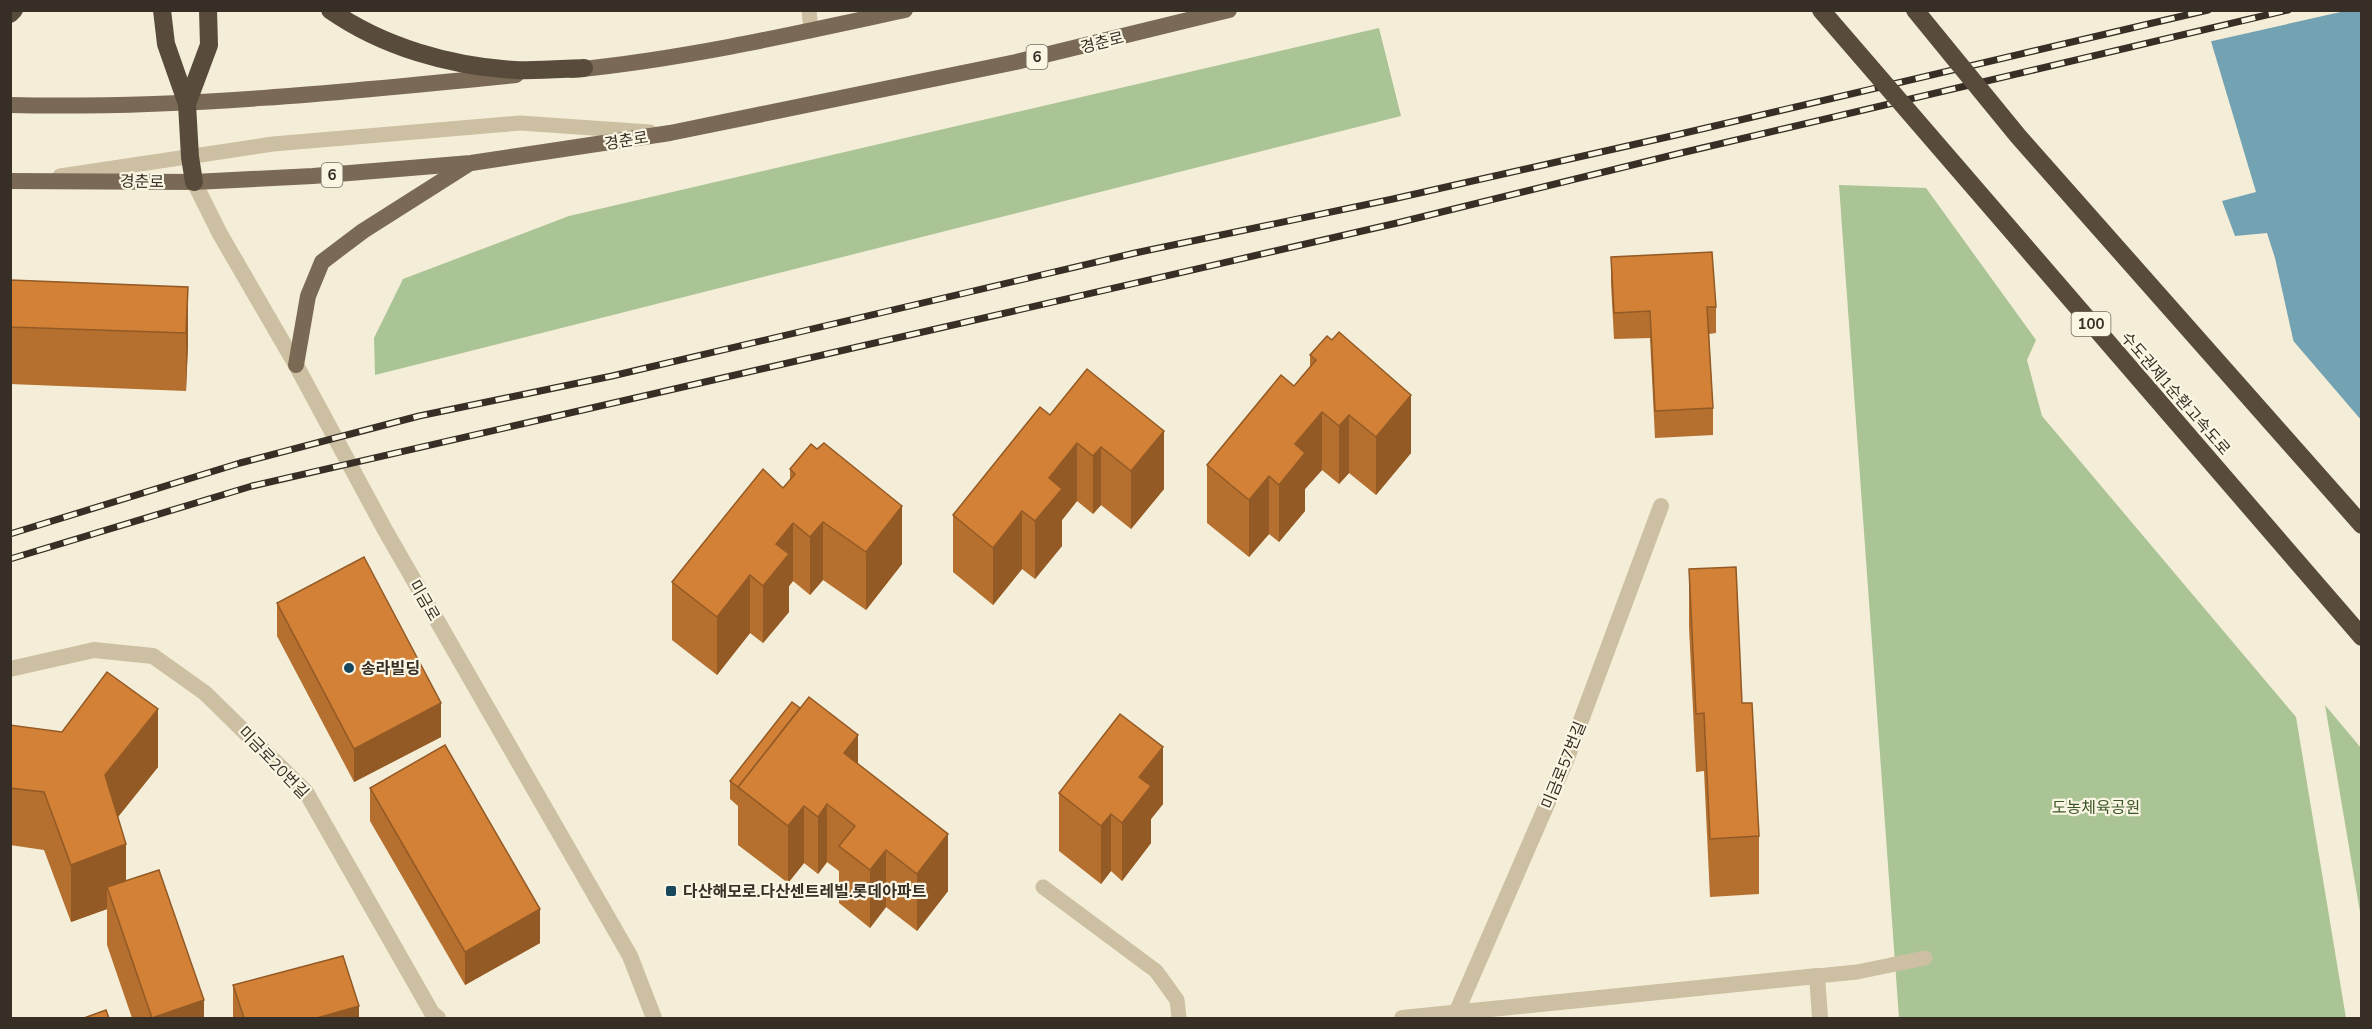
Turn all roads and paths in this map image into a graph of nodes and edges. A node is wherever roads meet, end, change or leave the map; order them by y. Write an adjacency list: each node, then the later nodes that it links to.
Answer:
1 (14, 10): 10 (highway)
2 (162, 10): 13 (highway)
3 (208, 10): 13 (highway)
4 (330, 10): 12 (highway)
5 (809, 10): 11 (lane)
6 (905, 10): 11 (main road)
7 (1229, 10): 15 (main road, 경춘로 / 6)
8 (1821, 10): 24 (highway, 수도권제1순환고속도로 / 100, bridge)
9 (1915, 10): 23 (highway, bridge)
10 (10, 14)
11 (811, 31): 12 (main road)
12 (584, 69): 13 (main road)
13 (188, 104): 14 (main road); 16 (highway)
14 (10, 105)
15 (670, 133): 16 (lane); 17 (main road, 경춘로 / 6)
16 (190, 158): 18 (lane); 20 (highway)
17 (471, 163): 20 (main road, 경춘로 / 6); 21 (main road)
18 (33, 180): 19 (main road, 경춘로 / 6); 20 (main road, 경춘로 / 6)
19 (10, 181)
20 (194, 182): 21 (street, 미금로)
21 (296, 365): 31 (street, 미금로)
22 (1661, 506): 29 (street, 미금로57번길)
23 (2361, 525)
24 (2361, 638)
25 (10, 669): 30 (street, 미금로20번길)
26 (1043, 887): 32 (lane)
27 (1925, 958): 28 (lane)
28 (1817, 976): 29 (street); 34 (street)
29 (1455, 1016): 33 (street)
30 (438, 1018)
31 (654, 1018)
32 (1179, 1018)
33 (1402, 1018)
34 (1820, 1018)

